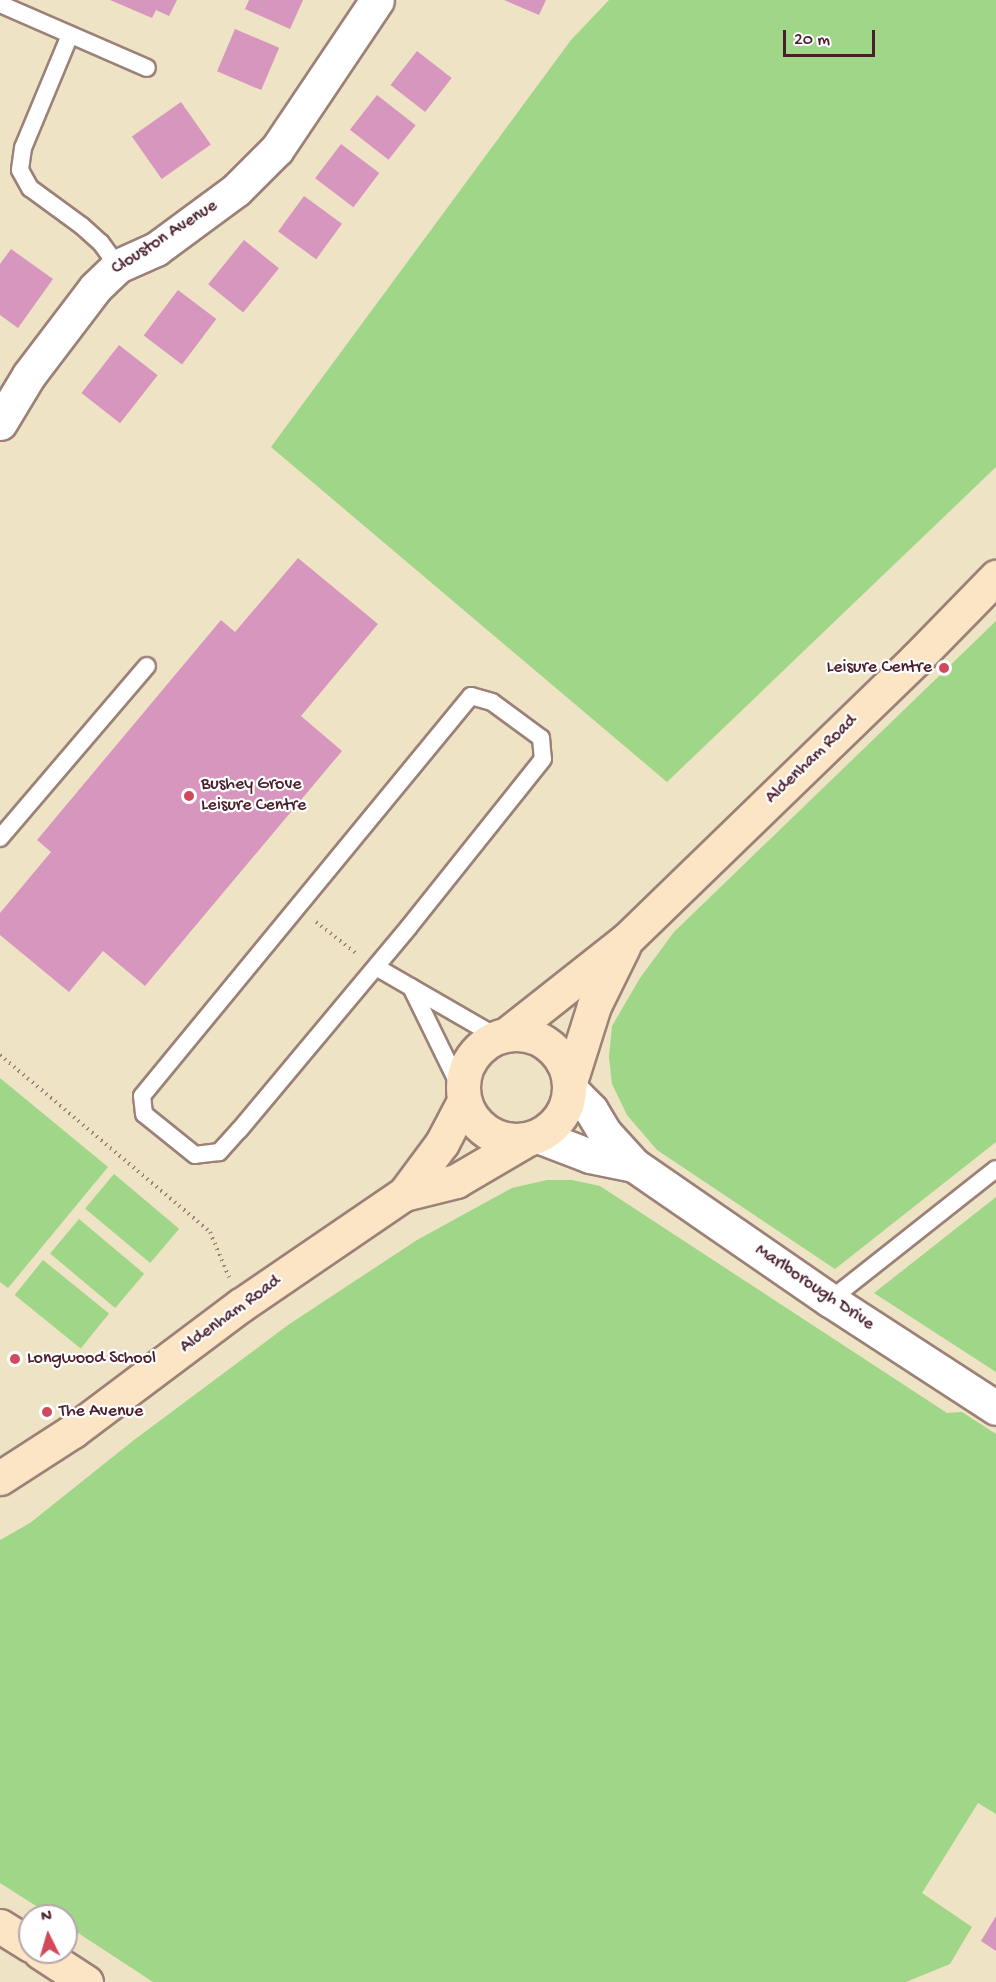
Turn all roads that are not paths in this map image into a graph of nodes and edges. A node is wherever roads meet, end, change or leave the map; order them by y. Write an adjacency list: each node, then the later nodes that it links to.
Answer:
1 (377, 0): 5 (street, Clouston Avenue)
2 (0, 4): 3 (lane)
3 (70, 35): 4 (lane); 5 (lane)
4 (147, 68)
5 (118, 266): 6 (street, Clouston Avenue)
6 (0, 423)
7 (996, 577): 10 (main road, Aldenham Road)
8 (147, 666): 9 (lane)
9 (0, 838)
10 (626, 940): 13 (main road, Aldenham Road); 14 (main road, Aldenham Road)
11 (376, 967): 11 (lane); 12 (lane)
12 (411, 986): 13 (lane); 15 (lane)
13 (502, 1036): 14 (main road); 15 (main road)
14 (570, 1086): 16 (main road); 17 (street, Marlborough Drive)
15 (463, 1096): 16 (main road); 19 (main road, Aldenham Road)
16 (533, 1138): 17 (street, Marlborough Drive); 19 (main road, Aldenham Road)
17 (634, 1165): 20 (street, Marlborough Drive)
18 (996, 1169): 20 (lane)
19 (404, 1194): 22 (main road, Aldenham Road)
20 (830, 1300): 21 (street, Marlborough Drive)
21 (996, 1407)
22 (0, 1478)
23 (0, 1926): 24 (main road)
24 (18, 1937)
25 (58, 1964): 26 (main road)
26 (86, 1982)

